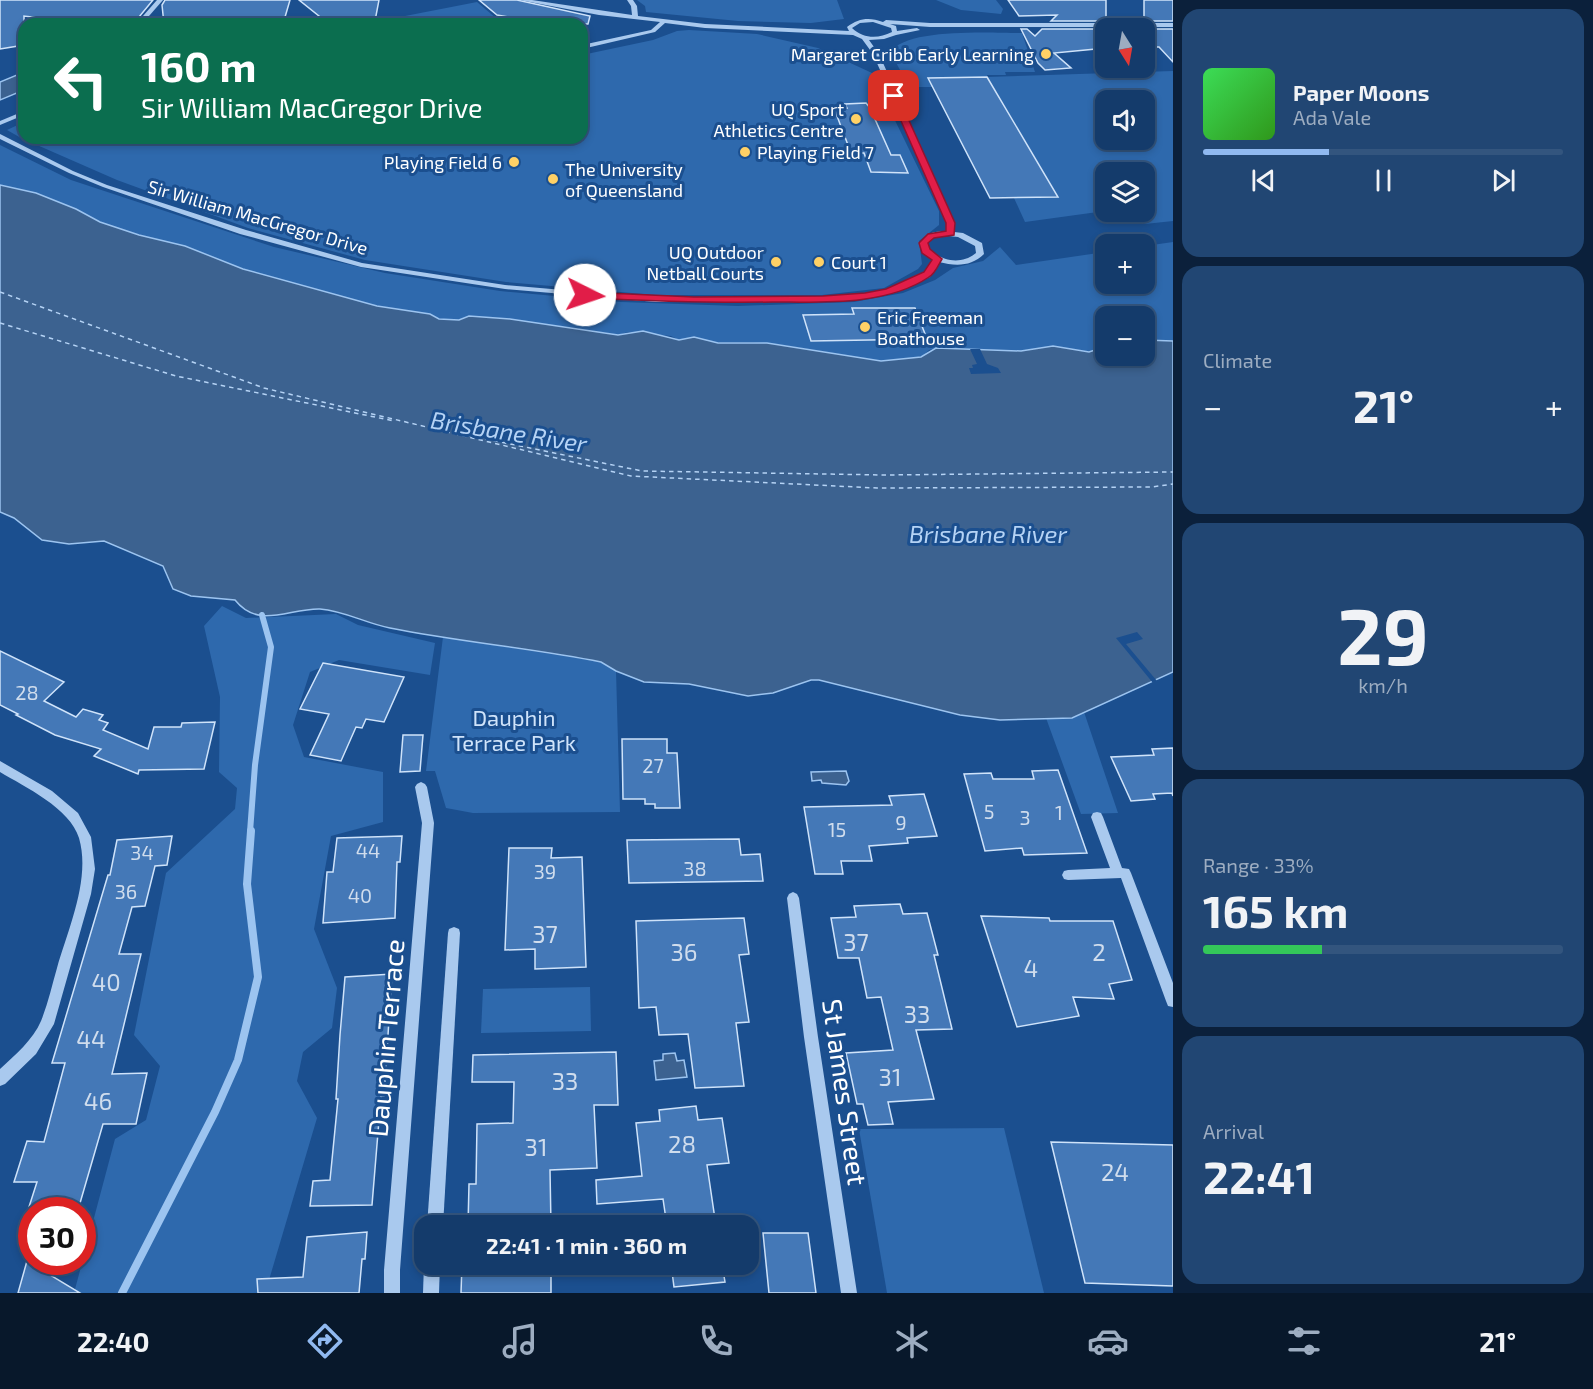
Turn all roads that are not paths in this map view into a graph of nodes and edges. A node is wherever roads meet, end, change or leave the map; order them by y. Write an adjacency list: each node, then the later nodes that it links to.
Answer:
1 (160, 0): 4 (street)
2 (522, 0): 5 (street)
3 (630, 0): 5 (street)
4 (145, 18)
5 (635, 18): 6 (street)
6 (664, 21): 13 (street); 18 (street)
7 (886, 22): 8 (street); 11 (street); 15 (street)
8 (850, 25): 13 (street); 14 (street)
9 (1155, 25): 10 (street)
10 (1173, 25)
11 (1095, 26)
12 (1095, 27): 15 (street)
13 (809, 29): 14 (street)
14 (854, 33): 16 (street)
15 (895, 33): 17 (street)
16 (864, 37): 17 (street); 19 (street)
17 (886, 37): 19 (street)
18 (588, 46)
19 (876, 54): 23 (street)
20 (18, 116): 21 (street)
21 (0, 123)
22 (0, 136): 24 (street, Sir William MacGregor Drive)
23 (950, 233): 24 (street); 24 (street)
24 (937, 259)
25 (0, 766): 33 (street)
26 (421, 787): 36 (street, Dauphin Terrace)
27 (1097, 817): 28 (street)
28 (1118, 873): 29 (street); 32 (street)
29 (1068, 875)
30 (794, 898): 38 (street, St James Street)
31 (454, 933): 34 (street)
32 (1173, 1001)
33 (0, 1079)
34 (436, 1215)
35 (432, 1275): 37 (street)
36 (392, 1293)
37 (431, 1293)
38 (849, 1293)

